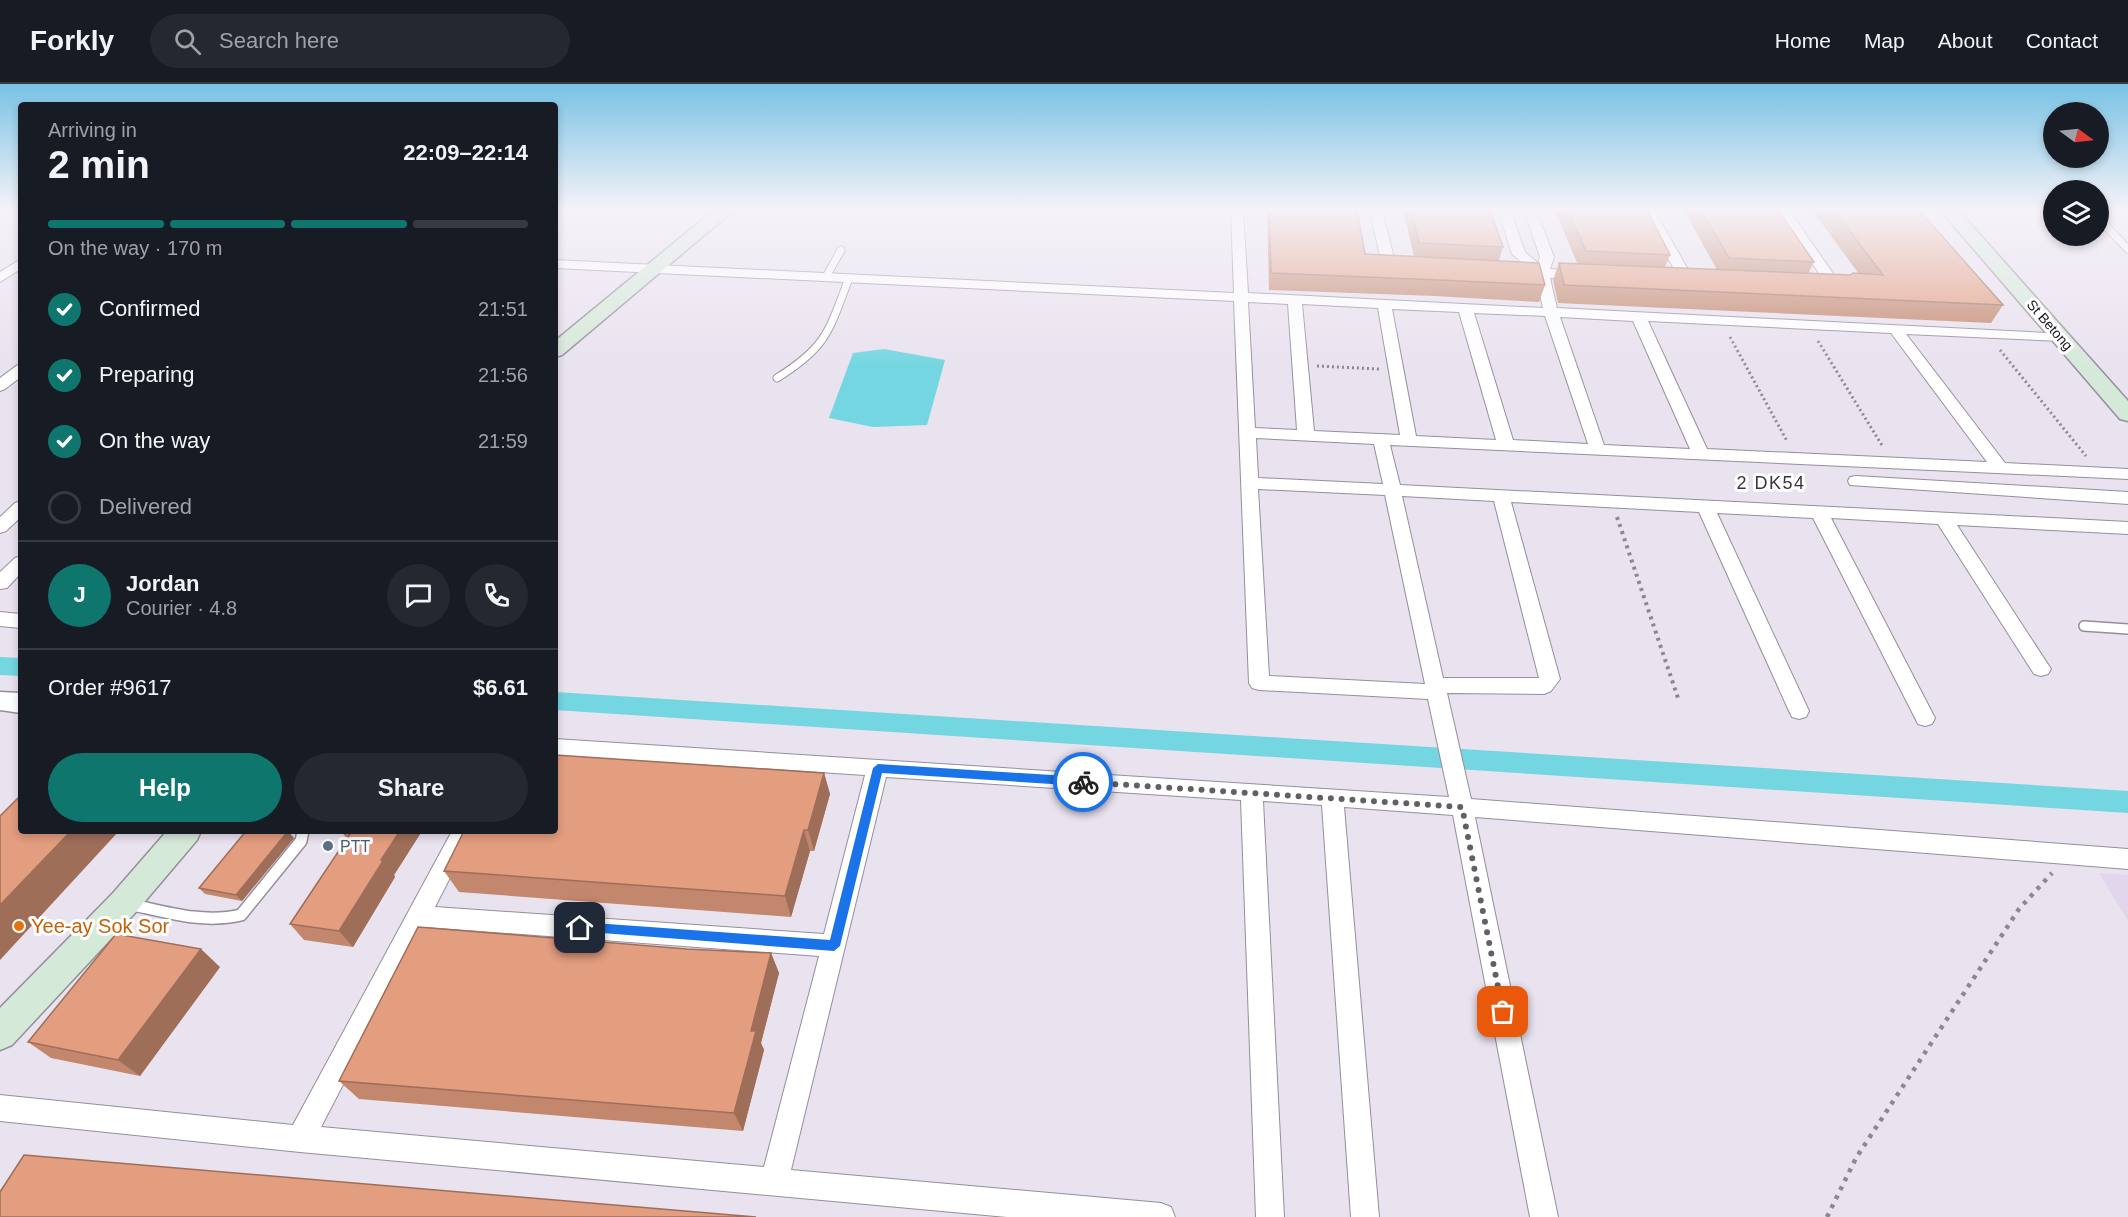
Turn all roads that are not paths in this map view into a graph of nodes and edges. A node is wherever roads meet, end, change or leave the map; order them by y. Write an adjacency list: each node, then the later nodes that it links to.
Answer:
1 (662, 263): 13 (main road)
2 (834, 263): 17 (lane)
3 (1239, 263): 22 (street)
4 (1388, 263): 12 (street)
5 (1530, 263): 15 (street)
6 (1545, 263): 15 (street)
7 (1677, 263): 20 (street)
8 (1819, 263): 21 (street)
9 (1996, 263): 29 (main road, St Betong)
10 (558, 264): 13 (street)
11 (18, 265): 18 (street)
12 (1412, 267)
13 (656, 268): 17 (street); 30 (main road)
14 (1506, 271): 15 (street)
15 (1542, 273): 16 (street); 26 (street)
16 (1598, 276)
17 (826, 277): 19 (street)
18 (0, 278)
19 (849, 278): 22 (street); 32 (lane)
20 (1687, 280)
21 (1813, 287)
22 (1241, 297): 23 (street); 36 (street)
23 (1295, 300): 24 (street); 37 (street)
24 (1384, 304): 25 (street); 39 (street)
25 (1465, 308): 26 (street); 40 (street)
26 (1551, 312): 27 (street); 41 (street)
27 (1639, 316): 28 (street); 42 (street)
28 (1895, 329): 29 (street); 44 (street)
29 (2061, 337): 35 (main road, St Betong)
30 (558, 349)
31 (18, 372): 33 (street)
32 (777, 378)
33 (0, 388): 34 (street)
34 (18, 391)
35 (2128, 414)
36 (1247, 433): 37 (street); 47 (street)
37 (1306, 436): 38 (street)
38 (1381, 440): 39 (street); 49 (street)
39 (1409, 441): 40 (street)
40 (1506, 445): 41 (street)
41 (1598, 450): 42 (street)
42 (1701, 454): 43 (street)
43 (1844, 461): 44 (street); 46 (street)
44 (2001, 468): 45 (street)
45 (2115, 474): 48 (street)
46 (1856, 481): 51 (street); 55 (street)
47 (1250, 483): 49 (street); 66 (street)
48 (2128, 488)
49 (1392, 490): 50 (street); 66 (street)
50 (1502, 496): 52 (street); 66 (street)
51 (2128, 498)
52 (1706, 507): 54 (street); 67 (street)
53 (18, 510): 57 (street)
54 (1819, 512): 55 (street); 68 (street)
55 (1875, 515): 56 (street)
56 (1944, 519): 58 (street); 65 (street)
57 (0, 527)
58 (2128, 528)
59 (18, 565): 60 (street)
60 (0, 583)
61 (0, 619): 62 (street)
62 (18, 621)
63 (2084, 626): 64 (lane)
64 (2128, 629)
65 (2041, 669)
66 (1436, 688): 72 (street)
67 (1798, 711)
68 (1925, 718)
69 (558, 747): 70 (street)
70 (878, 768): 71 (street); 80 (street)
71 (1252, 793): 73 (street); 86 (street)
72 (1460, 796): 73 (street); 77 (street); 88 (street)
73 (1332, 797): 87 (street)
74 (183, 834): 78 (main road)
75 (302, 834): 78 (lane)
76 (461, 834): 79 (street)
77 (2128, 859)
78 (124, 903): 81 (main road)
79 (418, 916): 80 (street); 83 (street)
80 (834, 946): 84 (street)
81 (0, 1033)
82 (0, 1108): 83 (street)
83 (300, 1139): 84 (street)
84 (774, 1181): 85 (street)
85 (1161, 1217)
86 (1270, 1217)
87 (1365, 1217)
88 (1544, 1217)

